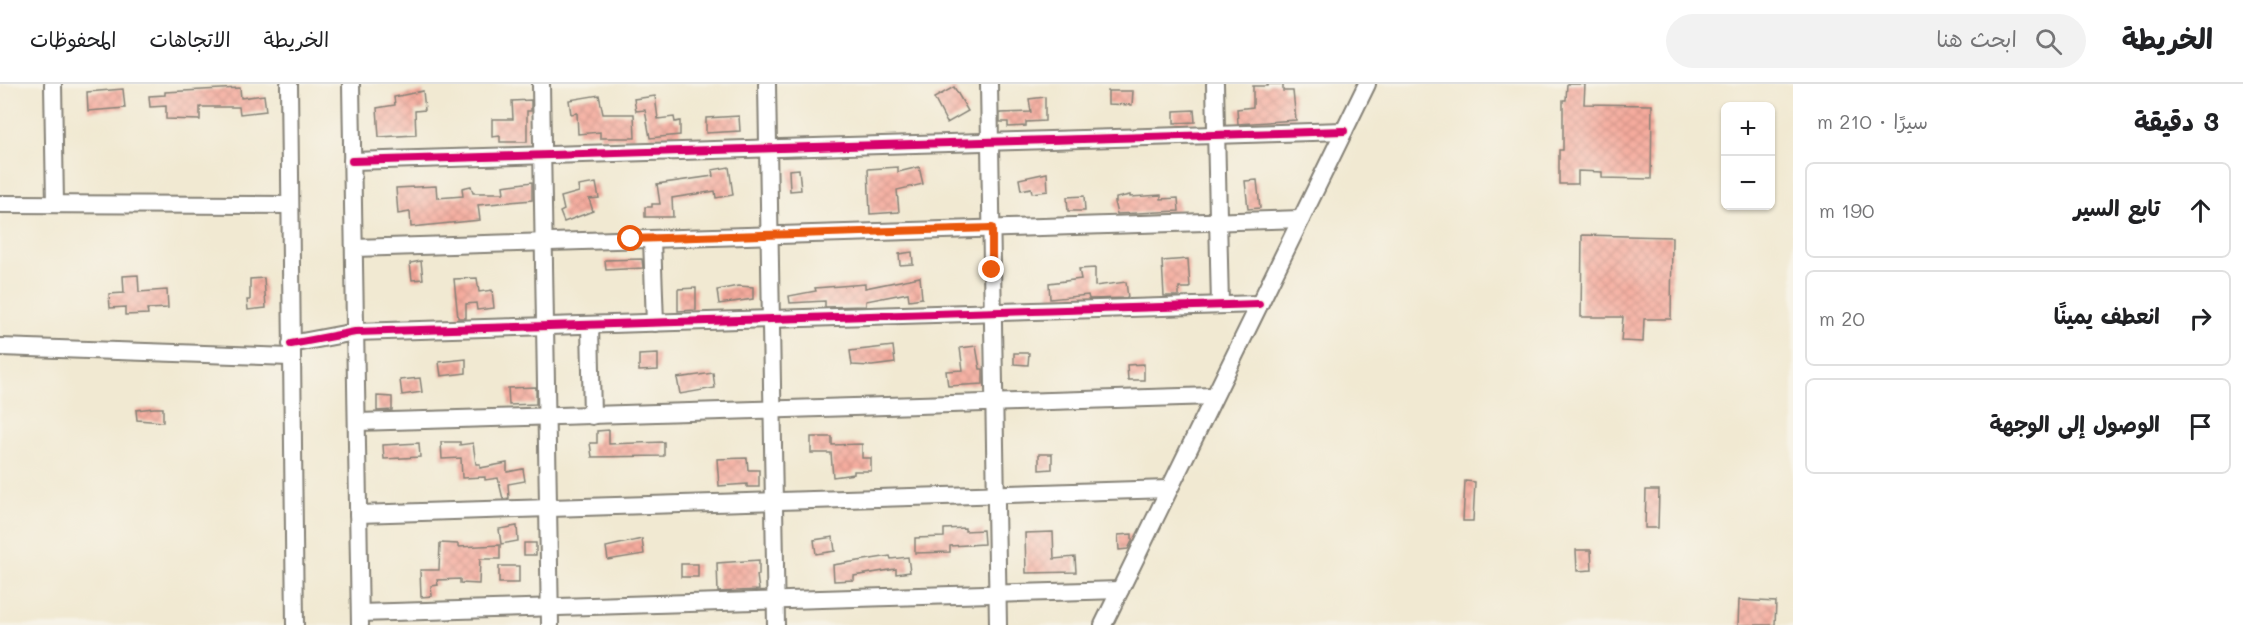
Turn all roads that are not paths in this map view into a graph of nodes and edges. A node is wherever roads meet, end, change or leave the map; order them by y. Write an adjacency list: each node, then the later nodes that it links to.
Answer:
1 (53, 84): 16 (street)
2 (289, 84): 17 (street)
3 (351, 84): 14 (street)
4 (541, 84): 13 (street)
5 (767, 84): 12 (street)
6 (990, 84): 11 (street)
7 (1215, 84): 10 (street)
8 (1367, 84): 9 (street)
9 (1344, 131): 10 (street); 18 (street)
10 (1216, 135): 11 (street); 19 (street)
11 (990, 142): 12 (street); 20 (street)
12 (768, 149): 13 (street); 21 (street)
13 (542, 156): 14 (street); 23 (street)
14 (352, 161): 24 (street)
15 (0, 204): 16 (street)
16 (55, 204): 17 (street)
17 (290, 205): 34 (street)
18 (1301, 219): 19 (street); 25 (street)
19 (1218, 221): 20 (street); 26 (street)
20 (992, 228): 21 (street); 27 (street)
21 (770, 235): 22 (street); 28 (street)
22 (652, 239): 23 (street); 29 (street)
23 (543, 242): 24 (street); 31 (street)
24 (354, 248): 32 (street)
25 (1259, 304): 26 (street); 35 (street)
26 (1220, 305): 27 (street)
27 (993, 312): 28 (street); 36 (street)
28 (771, 319): 29 (street); 37 (street)
29 (655, 323): 30 (street)
30 (590, 325): 31 (street); 38 (street)
31 (545, 326): 32 (street); 39 (street)
32 (355, 332): 34 (street); 40 (street)
33 (0, 347): 34 (street)
34 (291, 350): 51 (street)
35 (1214, 396): 36 (street); 41 (street)
36 (994, 403): 37 (street); 42 (street)
37 (772, 410): 38 (street); 43 (street)
38 (592, 416): 39 (street)
39 (546, 417): 40 (street); 44 (street)
40 (357, 422): 45 (street)
41 (1169, 489): 42 (street); 46 (street)
42 (996, 494): 43 (street); 47 (street)
43 (774, 501): 44 (street); 48 (street)
44 (548, 508): 45 (street); 49 (street)
45 (358, 514): 50 (street)
46 (1120, 590): 47 (street); 55 (street)
47 (998, 594): 48 (street); 54 (street)
48 (775, 601): 49 (street); 53 (street)
49 (549, 608): 50 (street); 52 (street)
50 (360, 619)
51 (295, 625)
52 (550, 625)
53 (776, 625)
54 (998, 625)
55 (1102, 625)

